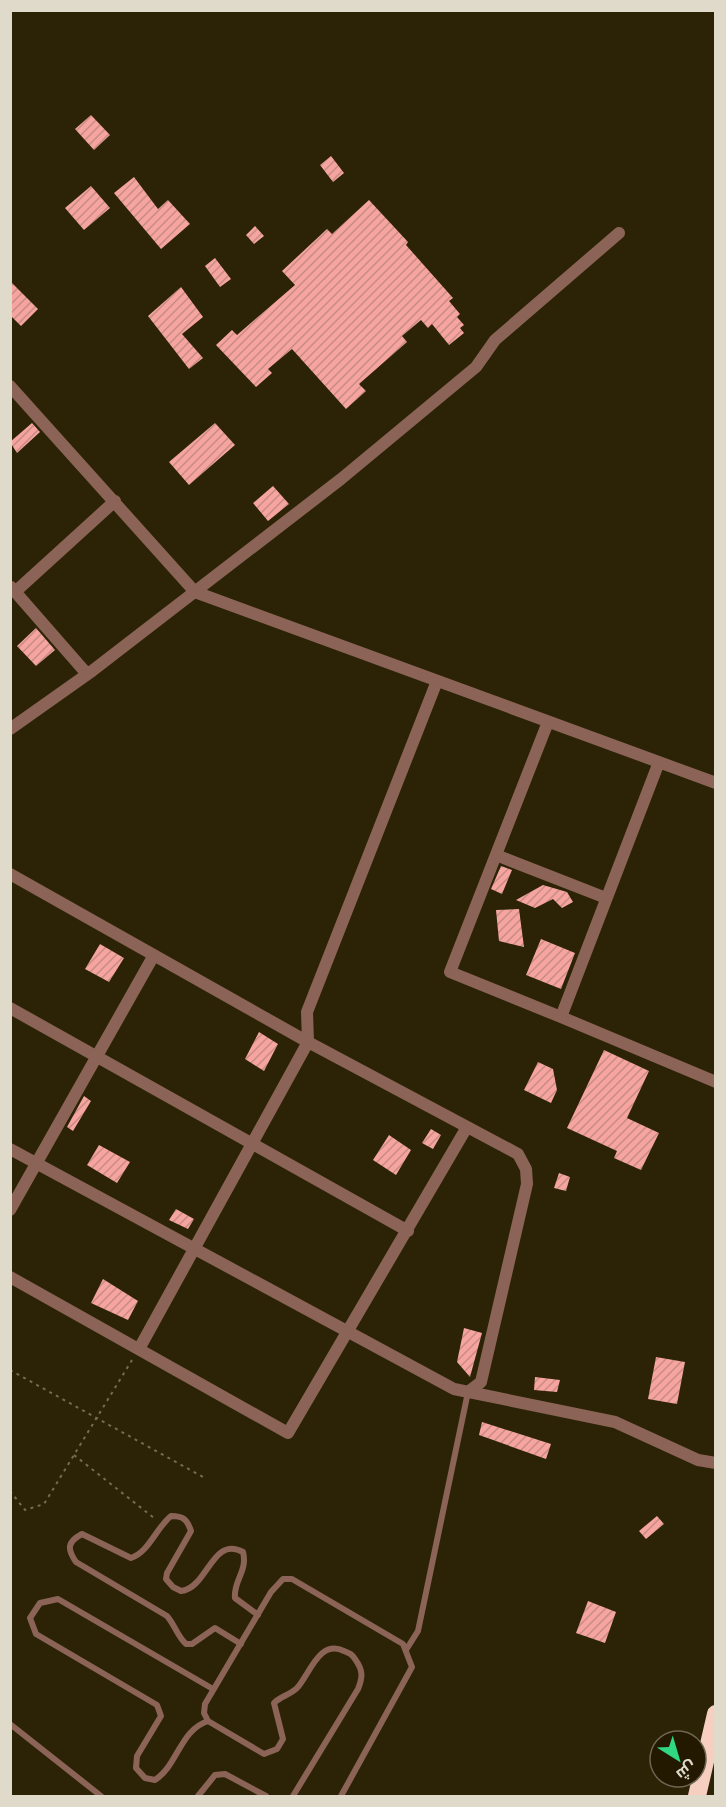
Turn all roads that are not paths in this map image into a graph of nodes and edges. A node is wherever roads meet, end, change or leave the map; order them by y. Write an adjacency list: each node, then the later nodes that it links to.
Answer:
1 (619, 233): 5 (street)
2 (10, 386): 3 (street)
3 (115, 501): 4 (street); 5 (street)
4 (13, 589): 6 (street)
5 (195, 592): 6 (street); 7 (street)
6 (87, 674): 9 (street)
7 (437, 681): 8 (street); 18 (street)
8 (548, 722): 10 (street); 12 (street)
9 (10, 729)
10 (659, 762): 11 (street); 14 (street)
11 (716, 783)
12 (496, 855): 14 (street); 17 (street)
13 (10, 874): 15 (street)
14 (606, 898): 17 (street)
15 (154, 955): 18 (street); 19 (street)
16 (10, 1008): 19 (street)
17 (561, 1017): 20 (street)
18 (308, 1042): 21 (street); 22 (street)
19 (97, 1056): 22 (street); 24 (street)
20 (716, 1082)
21 (467, 1127): 26 (street); 31 (street)
22 (252, 1144): 26 (street); 27 (street)
23 (10, 1149): 24 (street)
24 (37, 1163): 25 (street); 27 (street)
25 (10, 1210)
26 (408, 1231): 29 (street)
27 (194, 1249): 29 (street); 30 (street)
28 (10, 1277): 30 (street)
29 (348, 1332): 30 (street); 31 (street)
30 (139, 1349)
31 (468, 1392): 32 (street); 35 (lane)
32 (716, 1463)
33 (258, 1615): 34 (lane); 34 (lane); 35 (lane)
34 (241, 1644): 36 (lane)
35 (406, 1650): 44 (lane)
36 (213, 1689): 38 (lane); 38 (lane)
37 (716, 1714): 45 (highway)
38 (208, 1721): 43 (lane)
39 (10, 1724): 40 (lane)
40 (101, 1797)
41 (198, 1797): 42 (lane)
42 (266, 1797)
43 (293, 1797)
44 (341, 1797)
45 (697, 1797)

